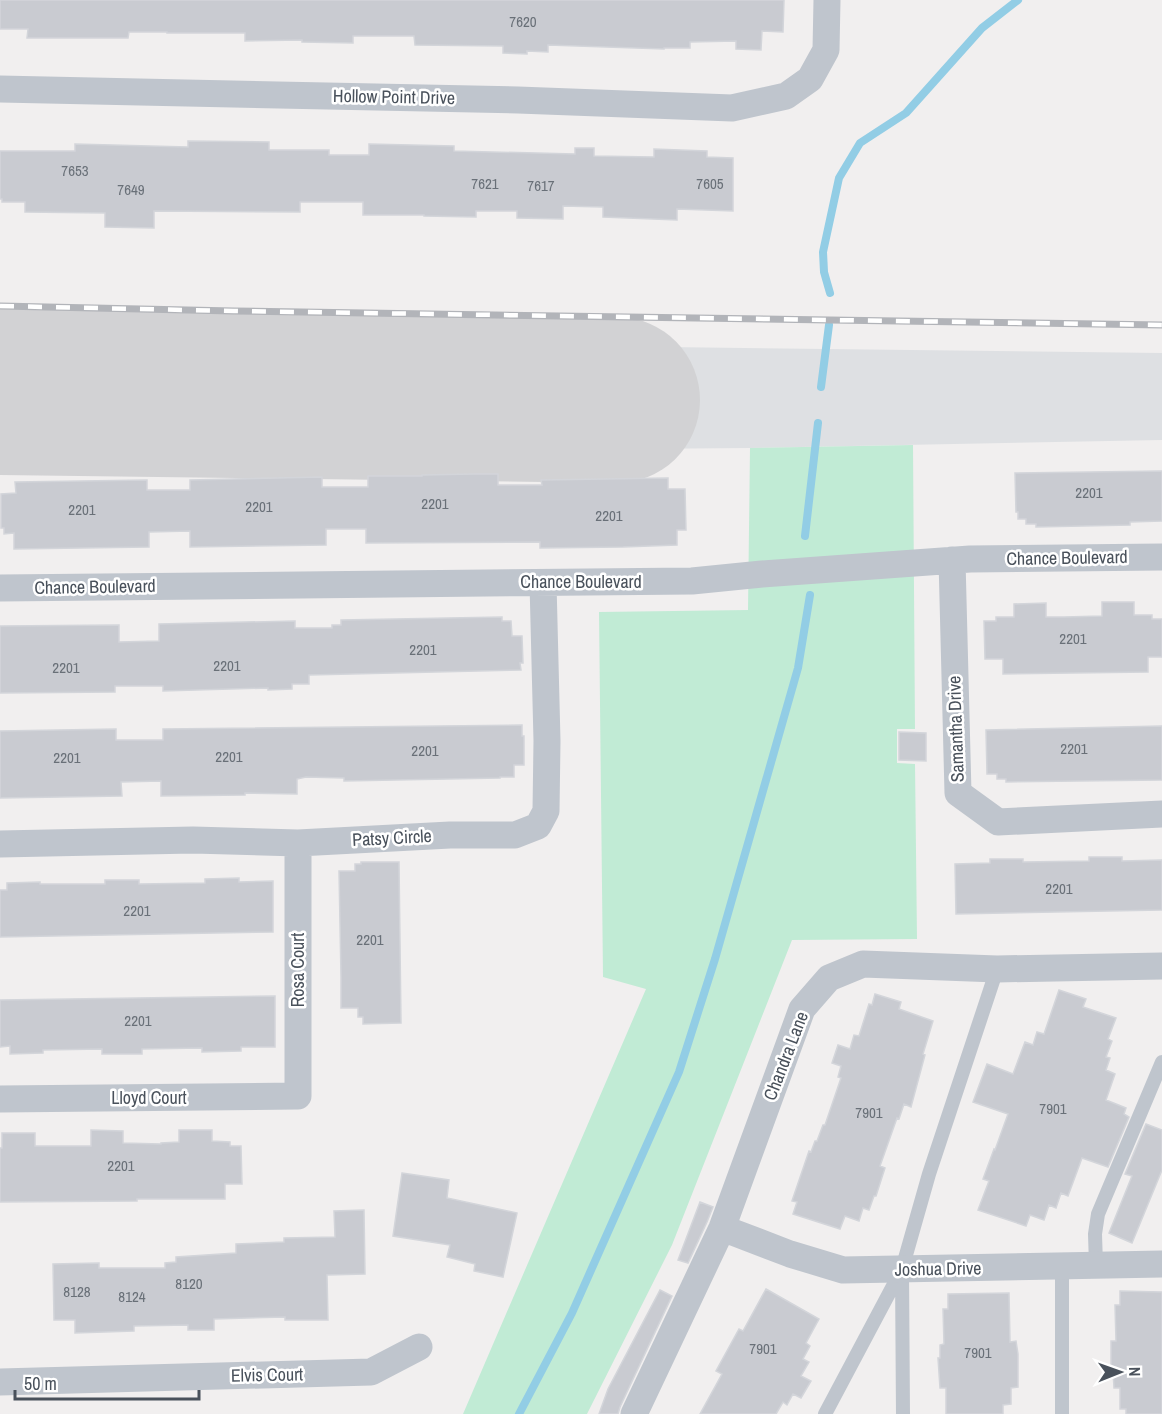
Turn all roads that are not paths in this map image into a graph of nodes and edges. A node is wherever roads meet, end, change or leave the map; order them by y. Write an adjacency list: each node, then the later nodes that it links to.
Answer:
1 (827, 0): 2 (street, Hollow Point Drive)
2 (0, 88)
3 (1162, 557): 4 (street, Chance Boulevard)
4 (952, 560): 5 (street, Chance Boulevard); 7 (street, Samantha Drive)
5 (543, 583): 6 (street, Chance Boulevard); 8 (street, Patsy Circle)
6 (0, 588)
7 (1162, 814)
8 (298, 843): 9 (street, Patsy Circle); 13 (street, Rosa Court)
9 (0, 844)
10 (1162, 966): 11 (street, Chandra Lane)
11 (997, 969): 15 (street, Chandra Lane); 19 (lane)
12 (1162, 1062): 17 (lane)
13 (298, 1096): 14 (street, Lloyd Court)
14 (0, 1099)
15 (722, 1228): 19 (street, Joshua Drive); 22 (street, Chandra Lane)
16 (1162, 1264): 17 (street, Joshua Drive)
17 (1096, 1265): 18 (street, Joshua Drive)
18 (1062, 1266): 19 (street, Joshua Drive); 25 (lane)
19 (902, 1269): 23 (lane); 24 (lane)
20 (419, 1347): 21 (street, Elvis Court)
21 (0, 1382)
22 (634, 1414)
23 (825, 1414)
24 (903, 1414)
25 (1062, 1414)

